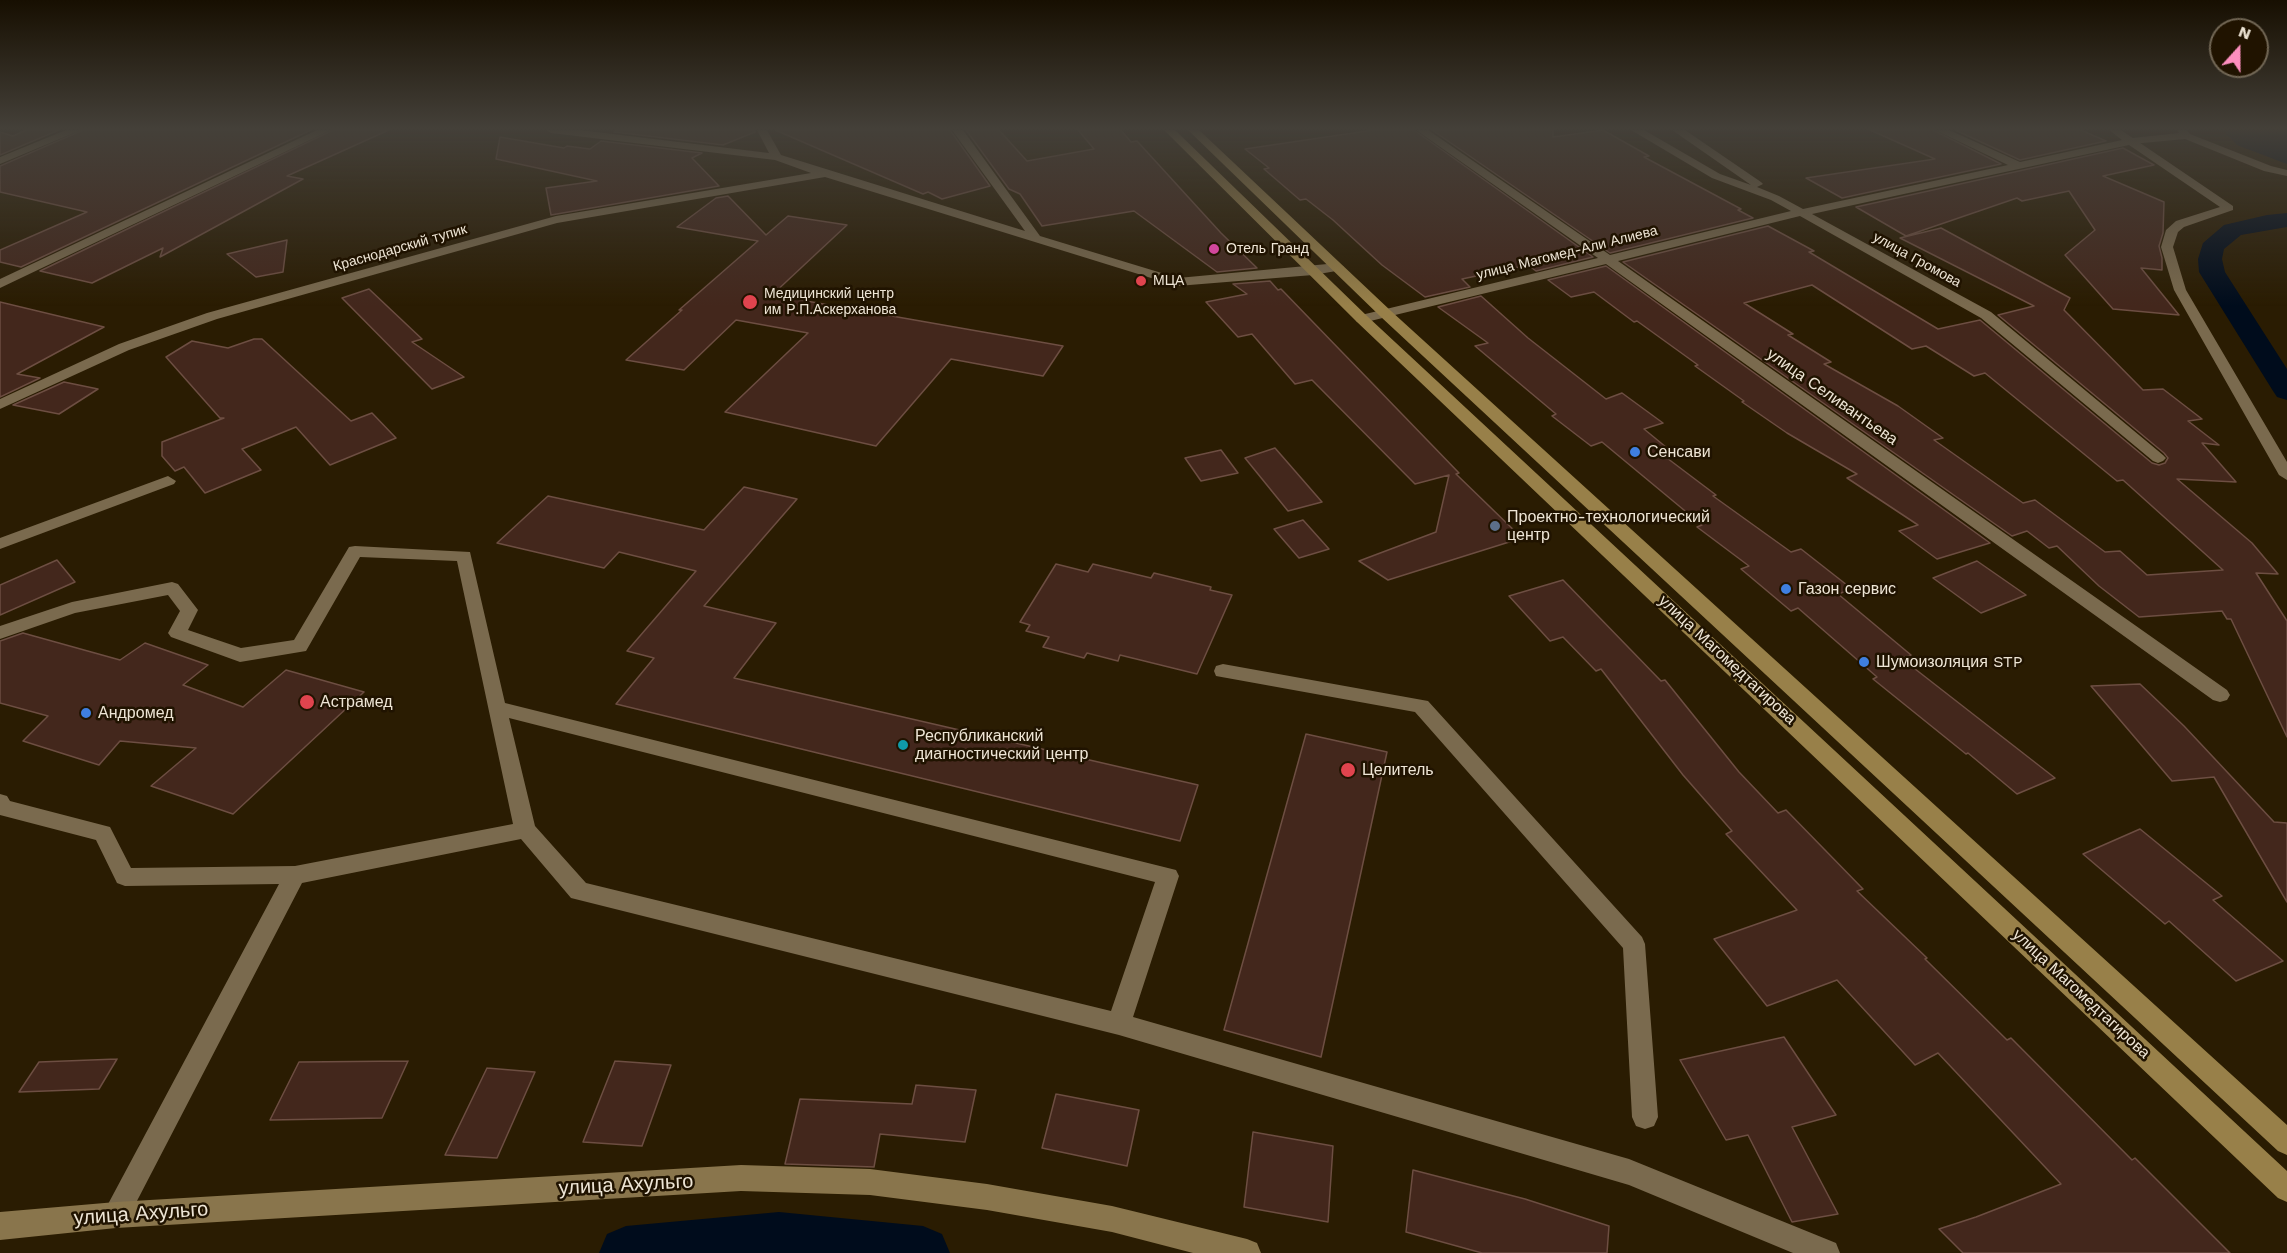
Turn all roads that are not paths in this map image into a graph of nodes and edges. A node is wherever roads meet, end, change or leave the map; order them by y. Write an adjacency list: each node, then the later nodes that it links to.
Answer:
1 (202, 188): 18 (street)
2 (740, 188): 21 (street, Краснодарский тупик)
3 (871, 188): 14 (street)
4 (1000, 188): 14 (street)
5 (1229, 188): 17 (main road, улица Магомедтагирова)
6 (1255, 188): 16 (main road, улица Магомедтагирова)
7 (1506, 188): 15 (street, улица Селивантьева)
8 (1749, 188): 12 (street, улица Громова)
9 (1762, 188): 12 (street)
10 (1914, 188): 13 (street, улица Магомед-Али Алиева)
11 (2201, 188): 23 (street)
12 (1775, 198): 13 (street, улица Громова)
13 (1799, 213): 15 (street, улица Магомед-Али Алиева); 22 (street, улица Громова)
14 (1037, 240): 17 (street)
15 (1606, 258): 19 (street, улица Магомед-Али Алиева); 28 (street, улица Селивантьева)
16 (1338, 267): 17 (street); 19 (main road, улица Магомедтагирова)
17 (1313, 271): 20 (main road, улица Магомедтагирова)
18 (0, 284)
19 (1386, 314): 20 (street, улица Магомед-Али Алиева); 35 (main road, улица Магомедтагирова)
20 (1362, 318): 36 (main road, улица Магомедтагирова)
21 (0, 405)
22 (2158, 458)
23 (2287, 475)
24 (168, 481): 25 (street)
25 (0, 543)
26 (0, 633): 29 (street)
27 (1223, 671): 34 (street)
28 (2220, 695)
29 (497, 708): 31 (street); 33 (street)
30 (0, 802): 32 (street)
31 (525, 830): 32 (street); 33 (street)
32 (295, 875): 37 (street)
33 (1119, 1024): 40 (street)
34 (1645, 1117)
35 (2287, 1142)
36 (2287, 1188)
37 (116, 1215): 38 (main road, улица Ахульго); 39 (main road, улица Ахульго)
38 (0, 1226)
39 (1247, 1253)
40 (1826, 1253)

